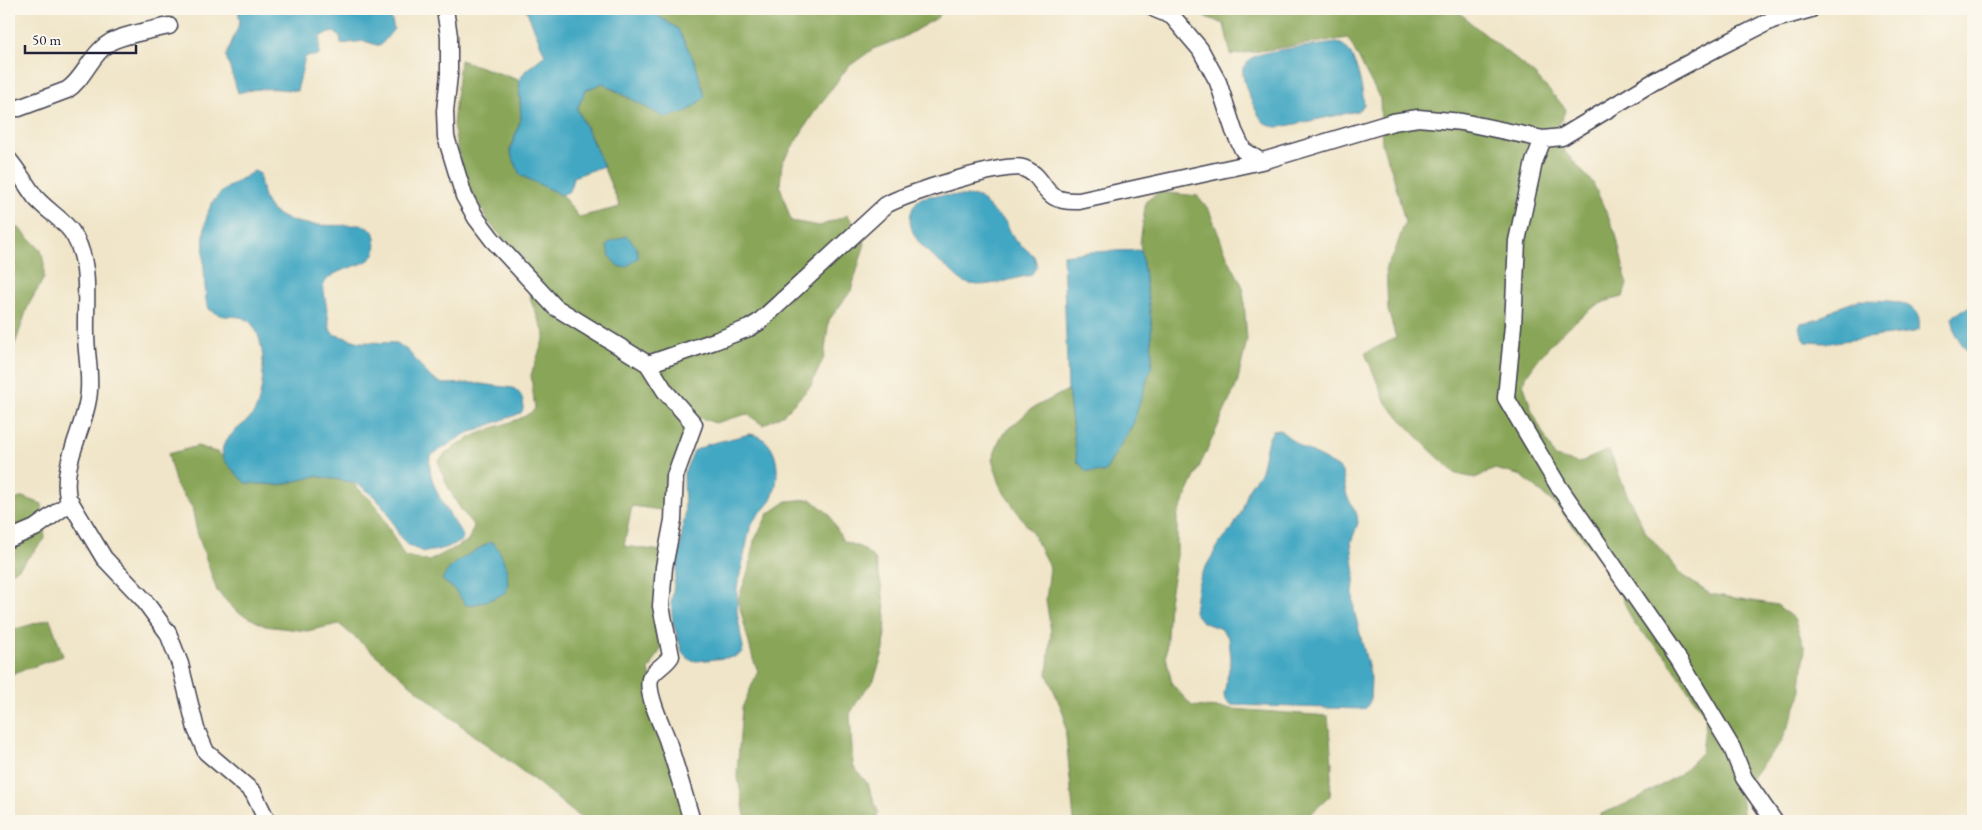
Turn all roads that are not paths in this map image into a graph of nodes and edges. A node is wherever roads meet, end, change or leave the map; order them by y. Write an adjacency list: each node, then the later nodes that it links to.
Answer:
1 (445, 9): 9 (street)
2 (1155, 9): 8 (street)
3 (1811, 9): 6 (street)
4 (169, 26): 5 (street)
5 (9, 104)
6 (1543, 139): 8 (street); 14 (street)
7 (9, 160): 10 (street)
8 (1260, 161): 9 (street)
9 (648, 364): 13 (street)
10 (71, 502): 11 (street); 12 (street)
11 (9, 539)
12 (267, 821)
13 (692, 821)
14 (1774, 821)

